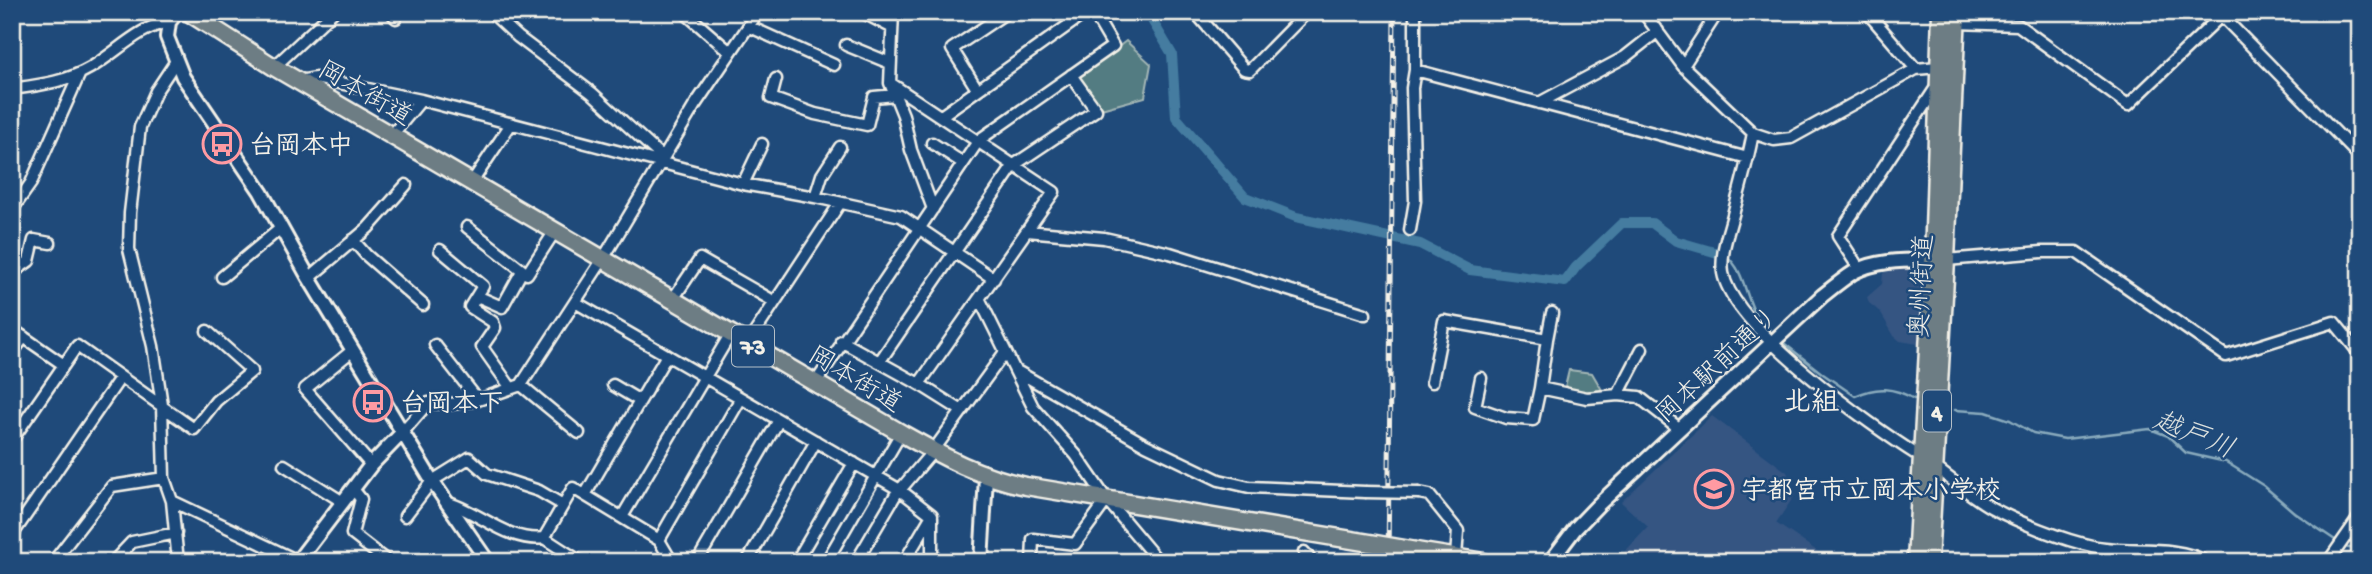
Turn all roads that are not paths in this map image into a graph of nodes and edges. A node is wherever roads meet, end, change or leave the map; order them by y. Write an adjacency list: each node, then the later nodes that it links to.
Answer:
1 (333, 12): 30 (street)
2 (491, 12): 55 (street)
3 (684, 12): 25 (street)
4 (758, 12): 21 (street)
5 (862, 12): 22 (street)
6 (893, 12): 22 (street)
7 (1007, 12): 41 (street)
8 (1087, 12): 41 (street)
9 (1093, 12): 35 (street)
10 (1195, 12): 11 (street)
11 (1307, 12)
12 (1415, 12): 33 (street)
13 (1643, 12): 23 (street)
14 (1718, 12): 29 (street)
15 (1867, 12): 32 (street)
16 (1941, 12): 31 (main road, 奥州街道 / 4)
17 (2222, 13): 20 (street); 53 (street)
18 (195, 14): 30 (main road, 岡本街道 / 73)
19 (173, 17): 26 (street); 34 (street)
20 (1956, 18): 76 (main road, 奥州街道 / 4)
21 (748, 26): 25 (street); 28 (street)
22 (891, 27): 27 (street)
23 (1658, 31): 29 (street); 44 (street)
24 (846, 45): 27 (street)
25 (730, 51): 55 (street)
26 (176, 61): 66 (street); 122 (street)
27 (890, 62): 38 (street)
28 (834, 65)
29 (1683, 66): 47 (street)
30 (274, 67): 37 (main road, 岡本街道 / 73)
31 (1938, 67): 32 (street); 39 (main road, 奥州街道 / 4)
32 (1916, 69): 47 (street)
33 (1415, 70): 44 (street); 68 (street)
34 (80, 73): 40 (street); 64 (street)
35 (1071, 75): 49 (street); 57 (street)
36 (776, 79): 42 (street)
37 (298, 81): 43 (street); 48 (main road, 岡本街道 / 73)
38 (890, 83): 42 (street); 45 (street)
39 (1938, 85): 76 (main road, 奥州街道 / 4); 77 (street)
40 (12, 89)
41 (977, 89): 45 (street)
42 (895, 94): 63 (street)
43 (421, 100): 46 (street); 48 (street)
44 (1539, 103): 54 (street)
45 (941, 116): 49 (street)
46 (511, 124): 55 (street); 58 (street)
47 (1753, 134): 54 (street)
48 (392, 135): 58 (main road, 岡本街道 / 73)
49 (979, 140): 56 (street); 57 (street)
50 (932, 143): 56 (street)
51 (762, 144): 59 (street)
52 (840, 147): 61 (street)
53 (2360, 157)
54 (1748, 158): 97 (street)
55 (662, 160): 59 (street); 75 (street)
56 (963, 163): 63 (street)
57 (1014, 165): 70 (street); 74 (street)
58 (472, 182): 69 (main road, 岡本街道 / 73)
59 (743, 184): 61 (street)
60 (406, 185): 71 (street)
61 (815, 197): 62 (street)
62 (840, 203): 67 (street); 87 (street)
63 (933, 209): 67 (street)
64 (12, 210)
65 (467, 227): 78 (street)
66 (281, 228): 80 (street); 81 (street)
67 (919, 229): 74 (street); 96 (street)
68 (1410, 230)
69 (555, 231): 75 (main road, 岡本街道 / 73); 78 (street)
70 (1027, 231): 82 (street); 90 (street)
71 (353, 240): 81 (street); 88 (street)
72 (50, 243): 79 (street)
73 (440, 250): 83 (street)
74 (954, 252): 82 (street); 106 (street)
75 (603, 259): 84 (main road, 岡本街道 / 73); 86 (street)
76 (1939, 260): 77 (street, 岡本駅前通り); 104 (street); 132 (main road, 奥州街道 / 4)
77 (1860, 270): 97 (street, 岡本駅前通り)
78 (522, 271): 83 (street)
79 (12, 273)
80 (222, 276)
81 (309, 278): 101 (street)
82 (994, 279): 85 (street)
83 (477, 296): 116 (street)
84 (673, 299): 87 (street); 93 (main road, 岡本街道 / 73)
85 (980, 300): 102 (street); 114 (street)
86 (575, 302): 105 (street); 116 (street)
87 (775, 302): 98 (street)
88 (423, 305)
89 (1552, 313): 95 (street)
90 (1365, 314)
91 (12, 329): 94 (street)
92 (207, 331): 122 (street)
93 (731, 333): 98 (main road, 岡本街道 / 73); 109 (street)
94 (24, 337): 103 (street); 107 (street)
95 (1546, 339): 113 (street); 117 (street)
96 (841, 341): 106 (street); 112 (street)
97 (1773, 342): 125 (street, 岡本駅前通り); 132 (street)
98 (748, 343): 112 (main road, 岡本街道 / 73)
99 (435, 345): 120 (street)
100 (1642, 349): 118 (street)
101 (353, 350): 126 (street); 135 (street)
102 (1005, 352): 108 (street); 123 (street)
103 (12, 353)
104 (2360, 354)
105 (667, 355): 109 (street); 121 (street)
106 (880, 361): 114 (street)
107 (64, 365): 110 (street); 129 (street)
108 (1015, 370): 143 (street); 158 (street, bridge)
109 (704, 377): 119 (street); 151 (street)
110 (120, 378): 122 (street); 152 (street)
111 (1480, 378): 117 (street)
112 (816, 382): 128 (main road, 岡本街道 / 73)
113 (1432, 382)
114 (919, 384): 123 (street)
115 (612, 385): 121 (street)
116 (516, 387): 120 (street); 127 (street)
117 (1540, 388): 118 (street)
118 (1618, 395): 125 (street)
119 (741, 398): 124 (street); 155 (street)
120 (478, 400): 126 (street)
121 (640, 401): 142 (street)
122 (162, 405): 138 (street)
123 (962, 411): 131 (street)
124 (779, 420): 130 (street); 167 (street)
125 (1680, 429): 179 (street, 岡本駅前通り)
126 (402, 433): 135 (street); 139 (street)
127 (579, 433)
128 (901, 433): 131 (main road, 岡本街道 / 73); 136 (street)
129 (12, 440)
130 (816, 442): 133 (street); 168 (street)
131 (933, 451): 137 (main road, 岡本街道 / 73); 141 (street)
132 (1927, 462): 180 (main road, 奥州街道 / 4); 181 (main road, 奥州街道 / 4); 182 (street)
133 (854, 463): 136 (street); 169 (street)
134 (284, 465): 145 (street)
135 (371, 465): 140 (street)
136 (877, 477): 141 (street); 170 (street)
137 (986, 477): 143 (main road, 岡本街道 / 73); 174 (street)
138 (164, 478): 144 (street); 160 (street)
139 (432, 481): 146 (street); 147 (street); 149 (street)
140 (353, 489): 145 (street); 163 (street)
141 (900, 490): 148 (street); 171 (street)
142 (585, 495): 147 (street); 151 (street)
143 (1107, 500): 157 (main road, 岡本街道 / 73, bridge); 175 (street); 176 (street)
144 (173, 501): 153 (street); 159 (street)
145 (343, 502): 159 (street)
146 (446, 502): 154 (street); 164 (street)
147 (564, 505): 154 (street)
148 (932, 515): 172 (street); 173 (street)
149 (405, 516)
150 (2360, 516): 183 (street)
151 (622, 517): 155 (street)
152 (12, 528)
153 (176, 533): 161 (street); 162 (street)
154 (544, 538): 165 (street)
155 (659, 540): 166 (street)
156 (1304, 552): 177 (street)
157 (1421, 555): 158 (main road, 73)
158 (1460, 559): 178 (main road, 73)
159 (298, 561)
160 (53, 562)
161 (113, 562)
162 (178, 562)
163 (388, 562)
164 (488, 562)
165 (580, 562)
166 (673, 562)
167 (697, 562)
168 (747, 562)
169 (796, 562)
170 (826, 562)
171 (856, 562)
172 (904, 562)
173 (932, 562)
174 (981, 562)
175 (1032, 562)
176 (1159, 562)
177 (1312, 562)
178 (1484, 562)
179 (1550, 562)
180 (1916, 562)
181 (1929, 562)
182 (2207, 562)
183 (2328, 562)

